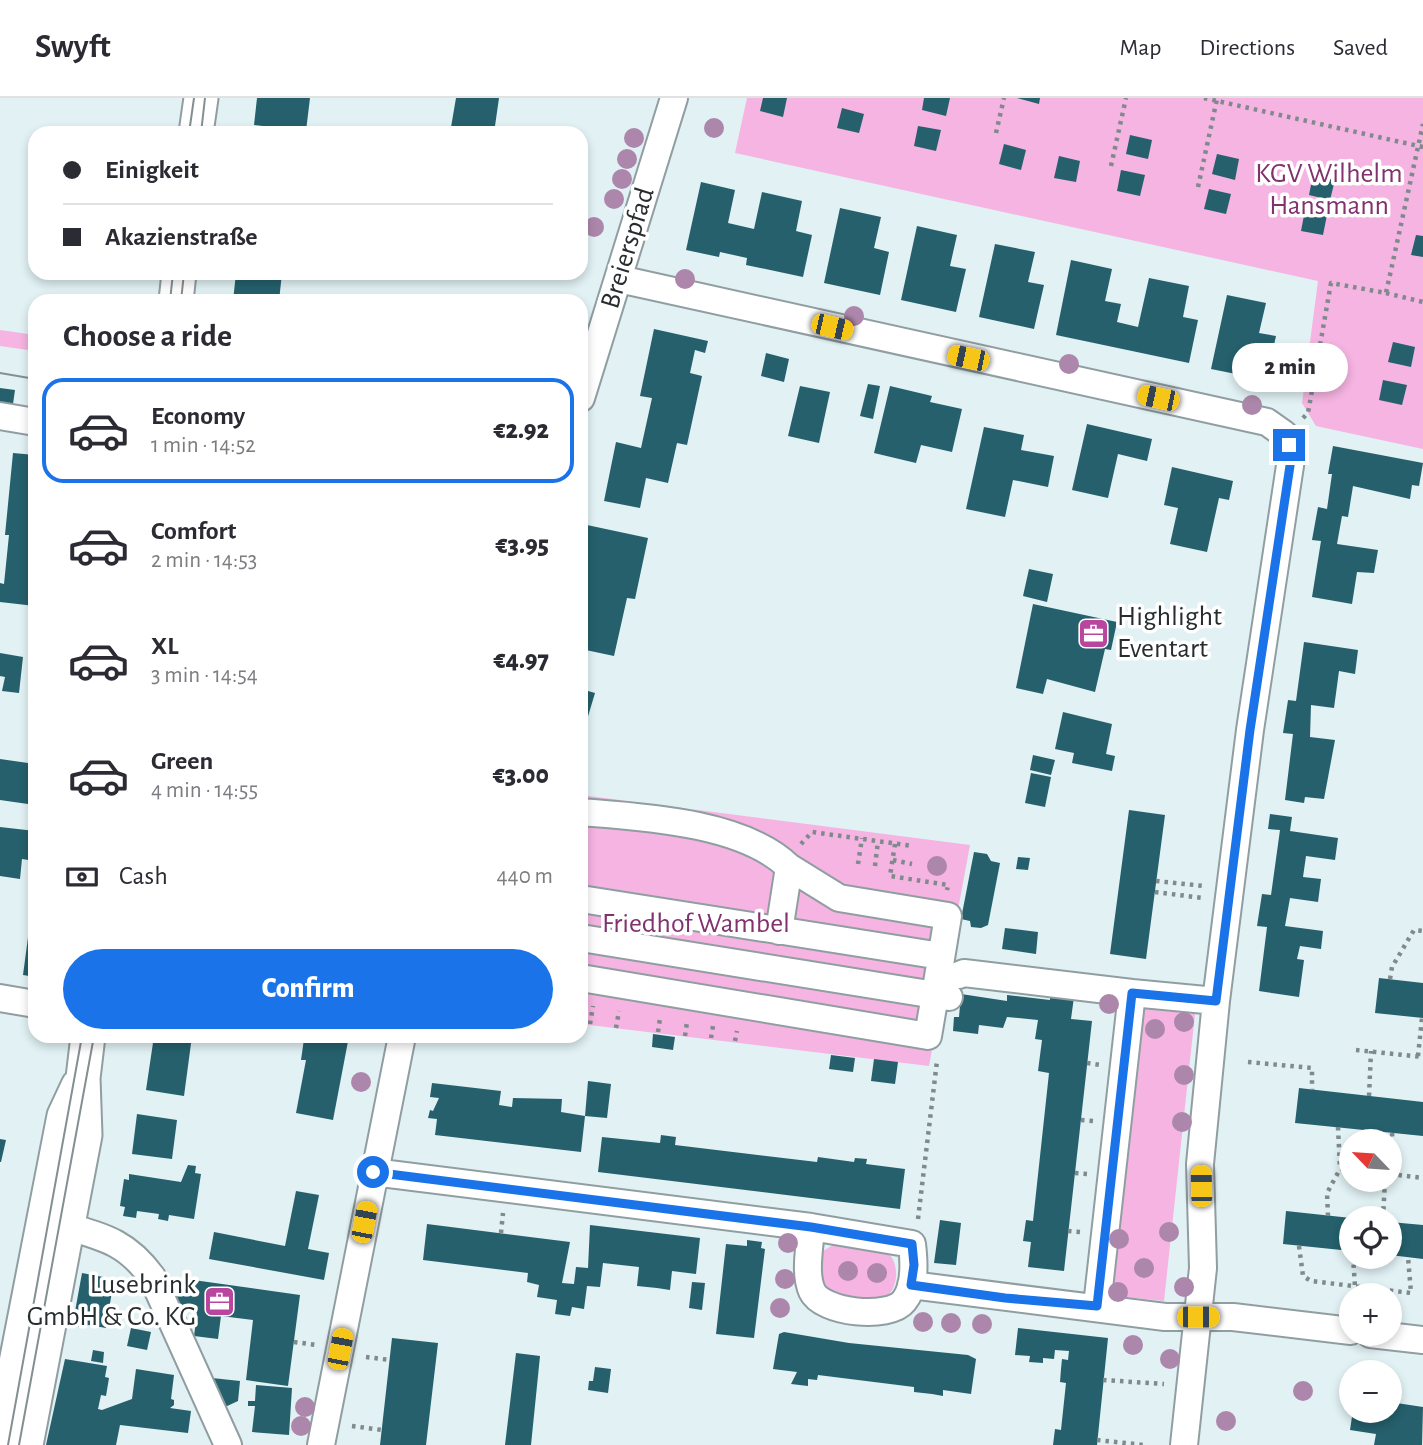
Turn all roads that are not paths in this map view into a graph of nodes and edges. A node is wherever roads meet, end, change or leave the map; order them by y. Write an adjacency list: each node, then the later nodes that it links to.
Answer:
1 (201, 98): 3 (main road)
2 (674, 98): 4 (street, Breierspfad)
3 (197, 126)
4 (619, 279): 5 (street, Breierspfad); 18 (street)
5 (588, 376)
6 (0, 416): 7 (street)
7 (28, 421)
8 (588, 813): 9 (street)
9 (789, 867): 11 (street); 15 (street)
10 (588, 900): 11 (street)
11 (779, 931): 15 (street)
12 (588, 939): 13 (street)
13 (612, 942): 14 (street); 15 (street)
14 (593, 981): 15 (street)
15 (946, 981): 16 (street)
16 (1132, 993): 18 (street); 27 (street)
17 (0, 998): 19 (street)
18 (1216, 1001): 28 (street)
19 (28, 1003)
20 (87, 1043): 22 (main road)
21 (401, 1043): 23 (street)
22 (83, 1078): 24 (main road); 32 (main road)
23 (373, 1172): 25 (street); 35 (street)
24 (69, 1227): 33 (main road); 34 (street)
25 (811, 1227): 26 (street); 26 (street)
26 (911, 1285): 27 (street)
27 (1097, 1306): 28 (street)
28 (1198, 1317): 29 (street); 36 (street)
29 (1339, 1330)
30 (1402, 1338): 31 (street)
31 (1423, 1340)
32 (0, 1445)
33 (26, 1445)
34 (228, 1445)
35 (321, 1445)
36 (1184, 1445)

